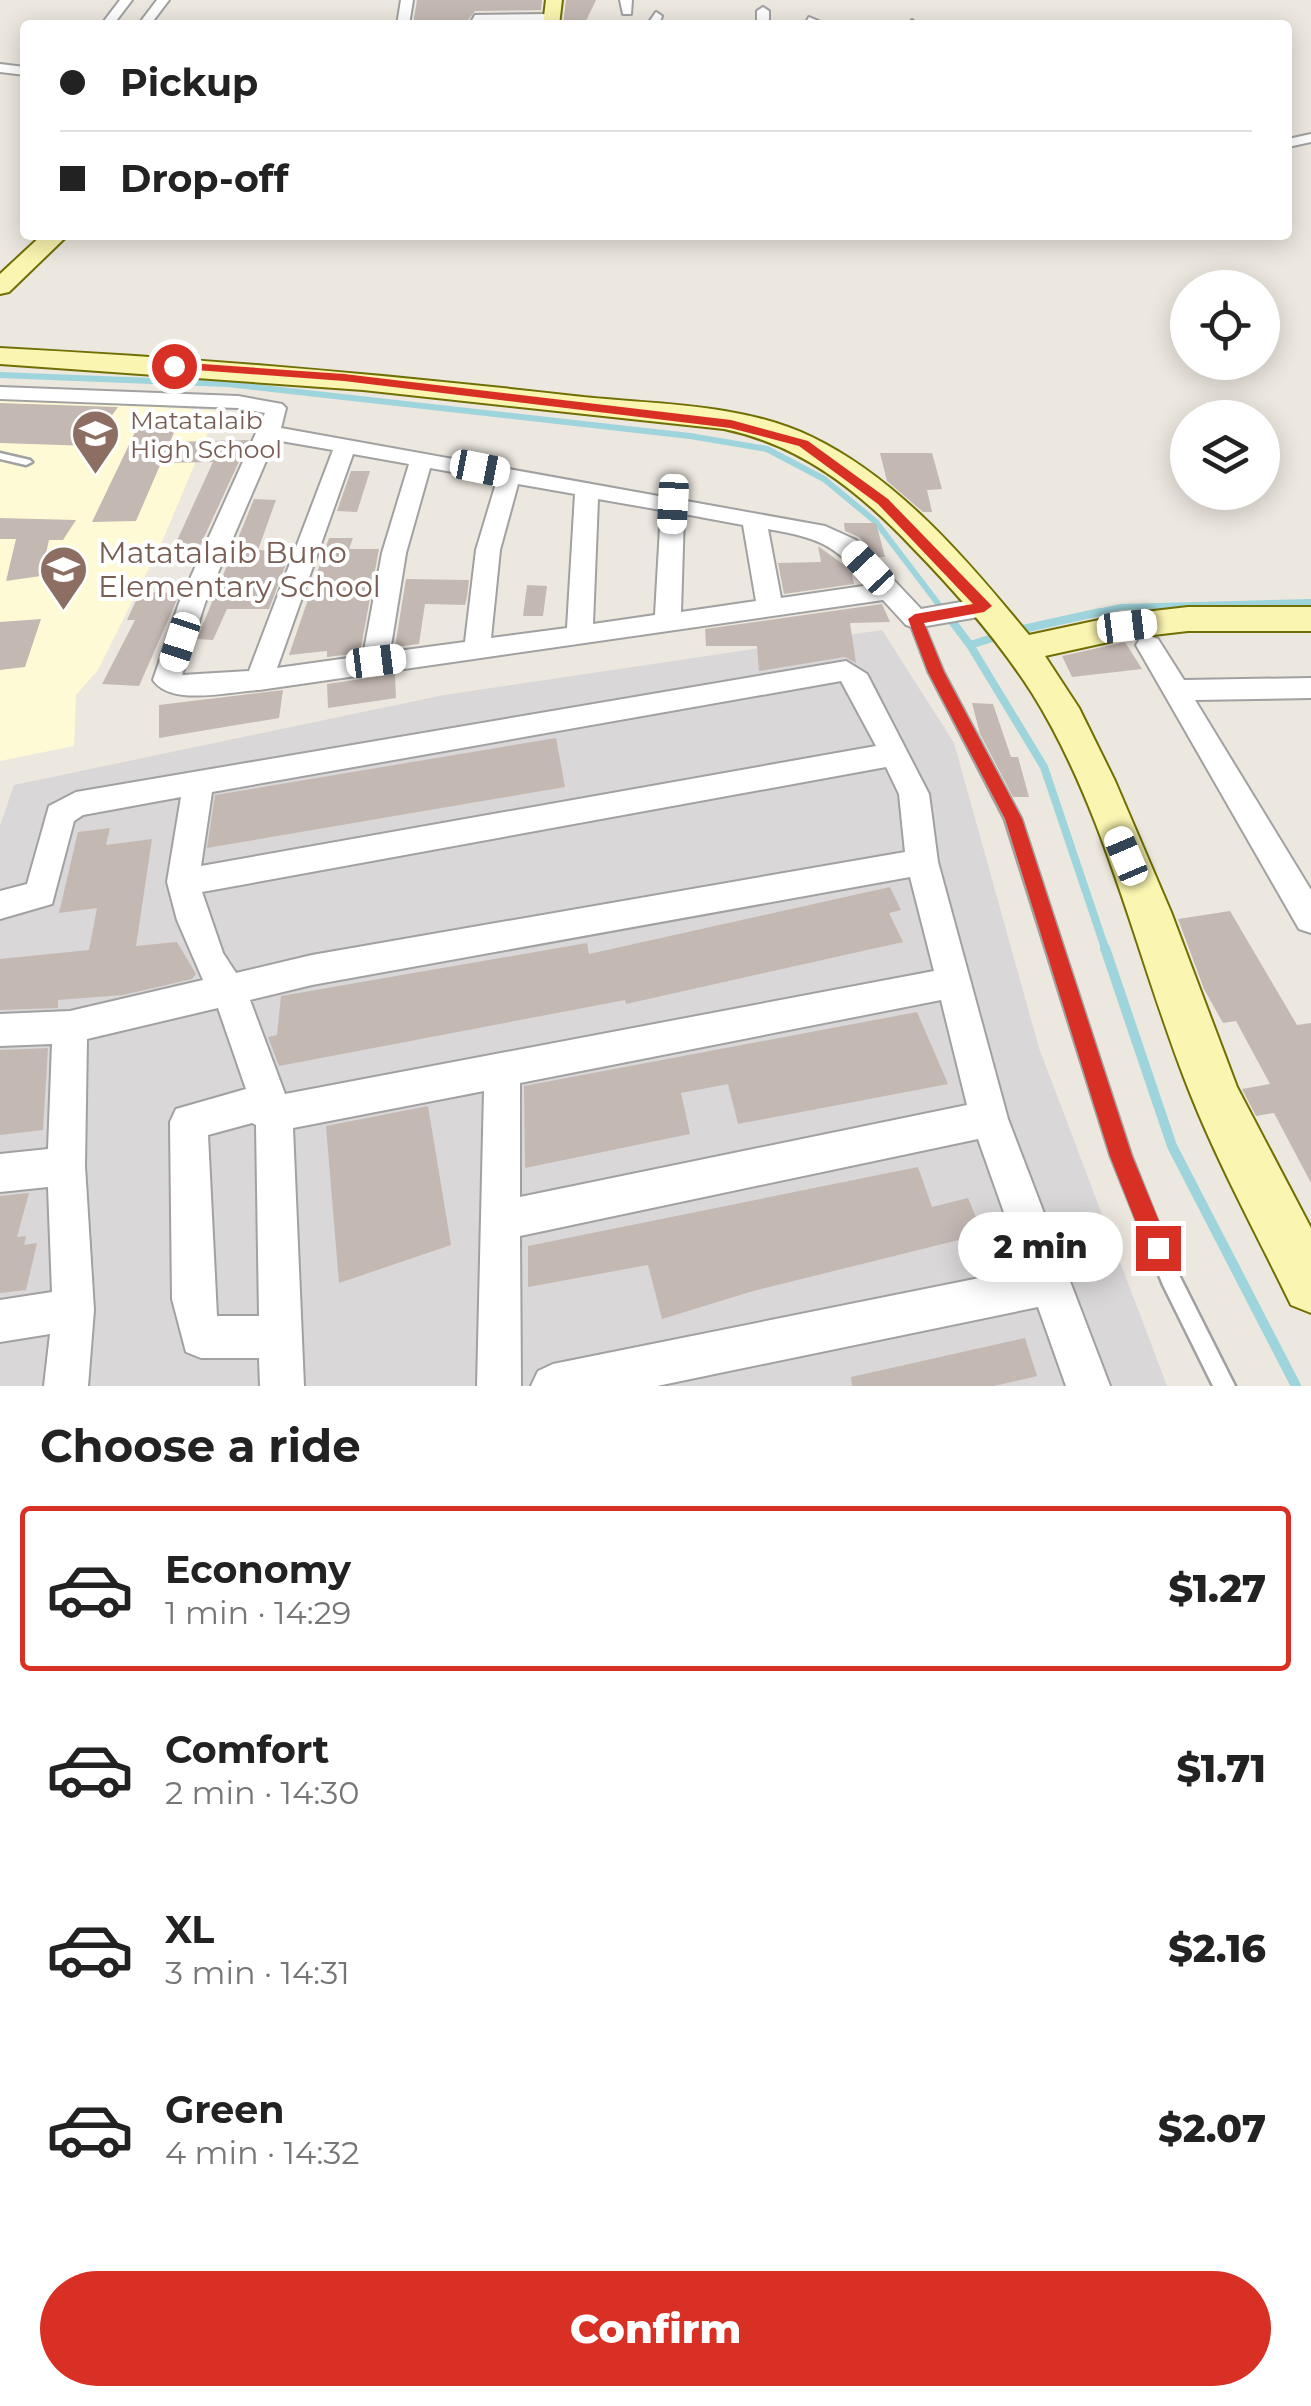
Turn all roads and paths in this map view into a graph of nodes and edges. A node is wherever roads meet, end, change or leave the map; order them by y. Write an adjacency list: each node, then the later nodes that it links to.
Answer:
1 (126, 0): 4 (street)
2 (552, 14): 3 (street)
3 (475, 19)
4 (111, 20)
5 (51, 240): 6 (street)
6 (0, 286)
7 (0, 356): 20 (street)
8 (0, 392): 9 (street)
9 (267, 432): 10 (street); 29 (street)
10 (346, 447): 12 (street); 29 (street)
11 (0, 456): 13 (lane)
12 (421, 460): 14 (street); 28 (street)
13 (26, 462)
14 (510, 474): 15 (street); 26 (street)
15 (587, 487): 16 (street); 24 (street)
16 (673, 504): 17 (street); 23 (street)
17 (754, 519): 18 (street); 19 (street)
18 (890, 592): 19 (street); 22 (street)
19 (770, 608): 23 (street)
20 (975, 609): 22 (street); 27 (street)
21 (1311, 618): 27 (street)
22 (919, 619): 57 (lane)
23 (668, 620): 24 (street)
24 (580, 634): 26 (street)
25 (1149, 645): 31 (street)
26 (477, 648): 28 (street)
27 (1022, 649): 49 (street)
28 (376, 661): 29 (street)
29 (259, 680)
30 (1311, 688): 31 (street)
31 (1176, 690): 37 (street)
32 (895, 754): 33 (street); 34 (street); 35 (street)
33 (198, 782): 35 (street); 36 (street)
34 (922, 862): 38 (street); 39 (street)
35 (183, 882): 39 (street)
36 (0, 905)
37 (1311, 919)
38 (951, 984): 42 (street); 44 (street)
39 (230, 990): 40 (street); 43 (street)
40 (70, 1027): 41 (street); 45 (street)
41 (0, 1030)
42 (502, 1070): 43 (street); 47 (street)
43 (274, 1114): 52 (street); 52 (street)
44 (989, 1118): 47 (street); 48 (street)
45 (66, 1166): 46 (street); 50 (street)
46 (0, 1172)
47 (500, 1220): 54 (street)
48 (1050, 1284): 55 (street); 56 (street)
49 (1311, 1284)
50 (73, 1310): 51 (street); 53 (street)
51 (0, 1320)
52 (283, 1368)
53 (66, 1386)
54 (499, 1386)
55 (553, 1386)
56 (1088, 1386)
57 (1224, 1386)

